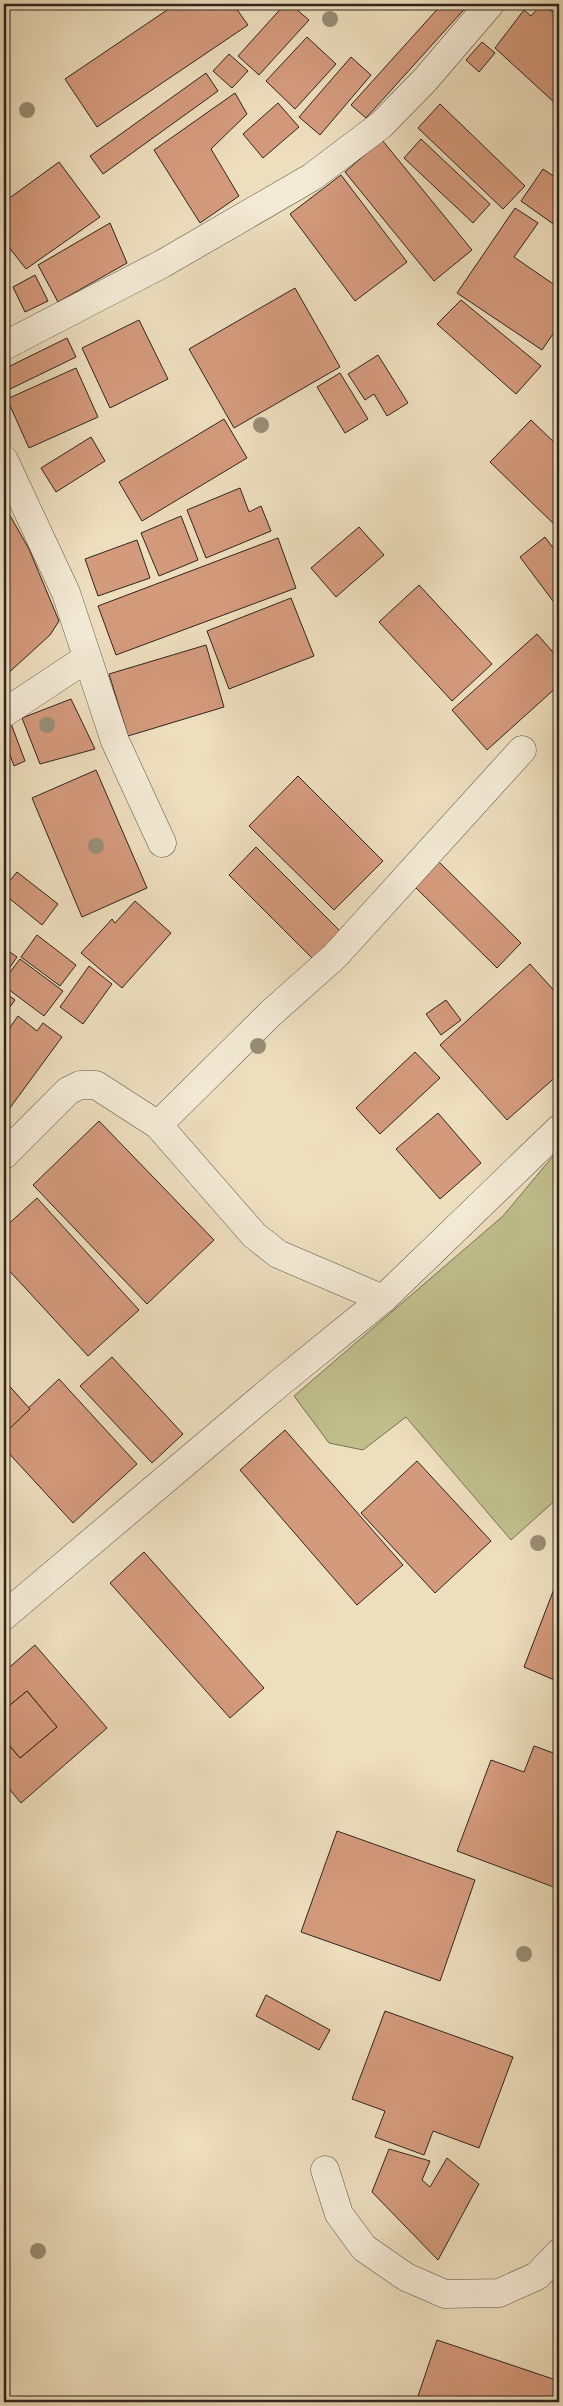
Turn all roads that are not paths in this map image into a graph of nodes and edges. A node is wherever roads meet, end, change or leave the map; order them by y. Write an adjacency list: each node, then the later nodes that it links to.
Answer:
1 (490, 4): 2 (street)
2 (4, 346)
3 (4, 460): 4 (street)
4 (87, 658): 5 (street); 7 (street)
5 (4, 713)
6 (522, 750): 8 (street)
7 (162, 843)
8 (158, 1125): 10 (street); 11 (street)
9 (559, 1130): 11 (street)
10 (4, 1155)
11 (383, 1299): 12 (street)
12 (4, 1616)
13 (326, 2170): 14 (street)
14 (559, 2253)

